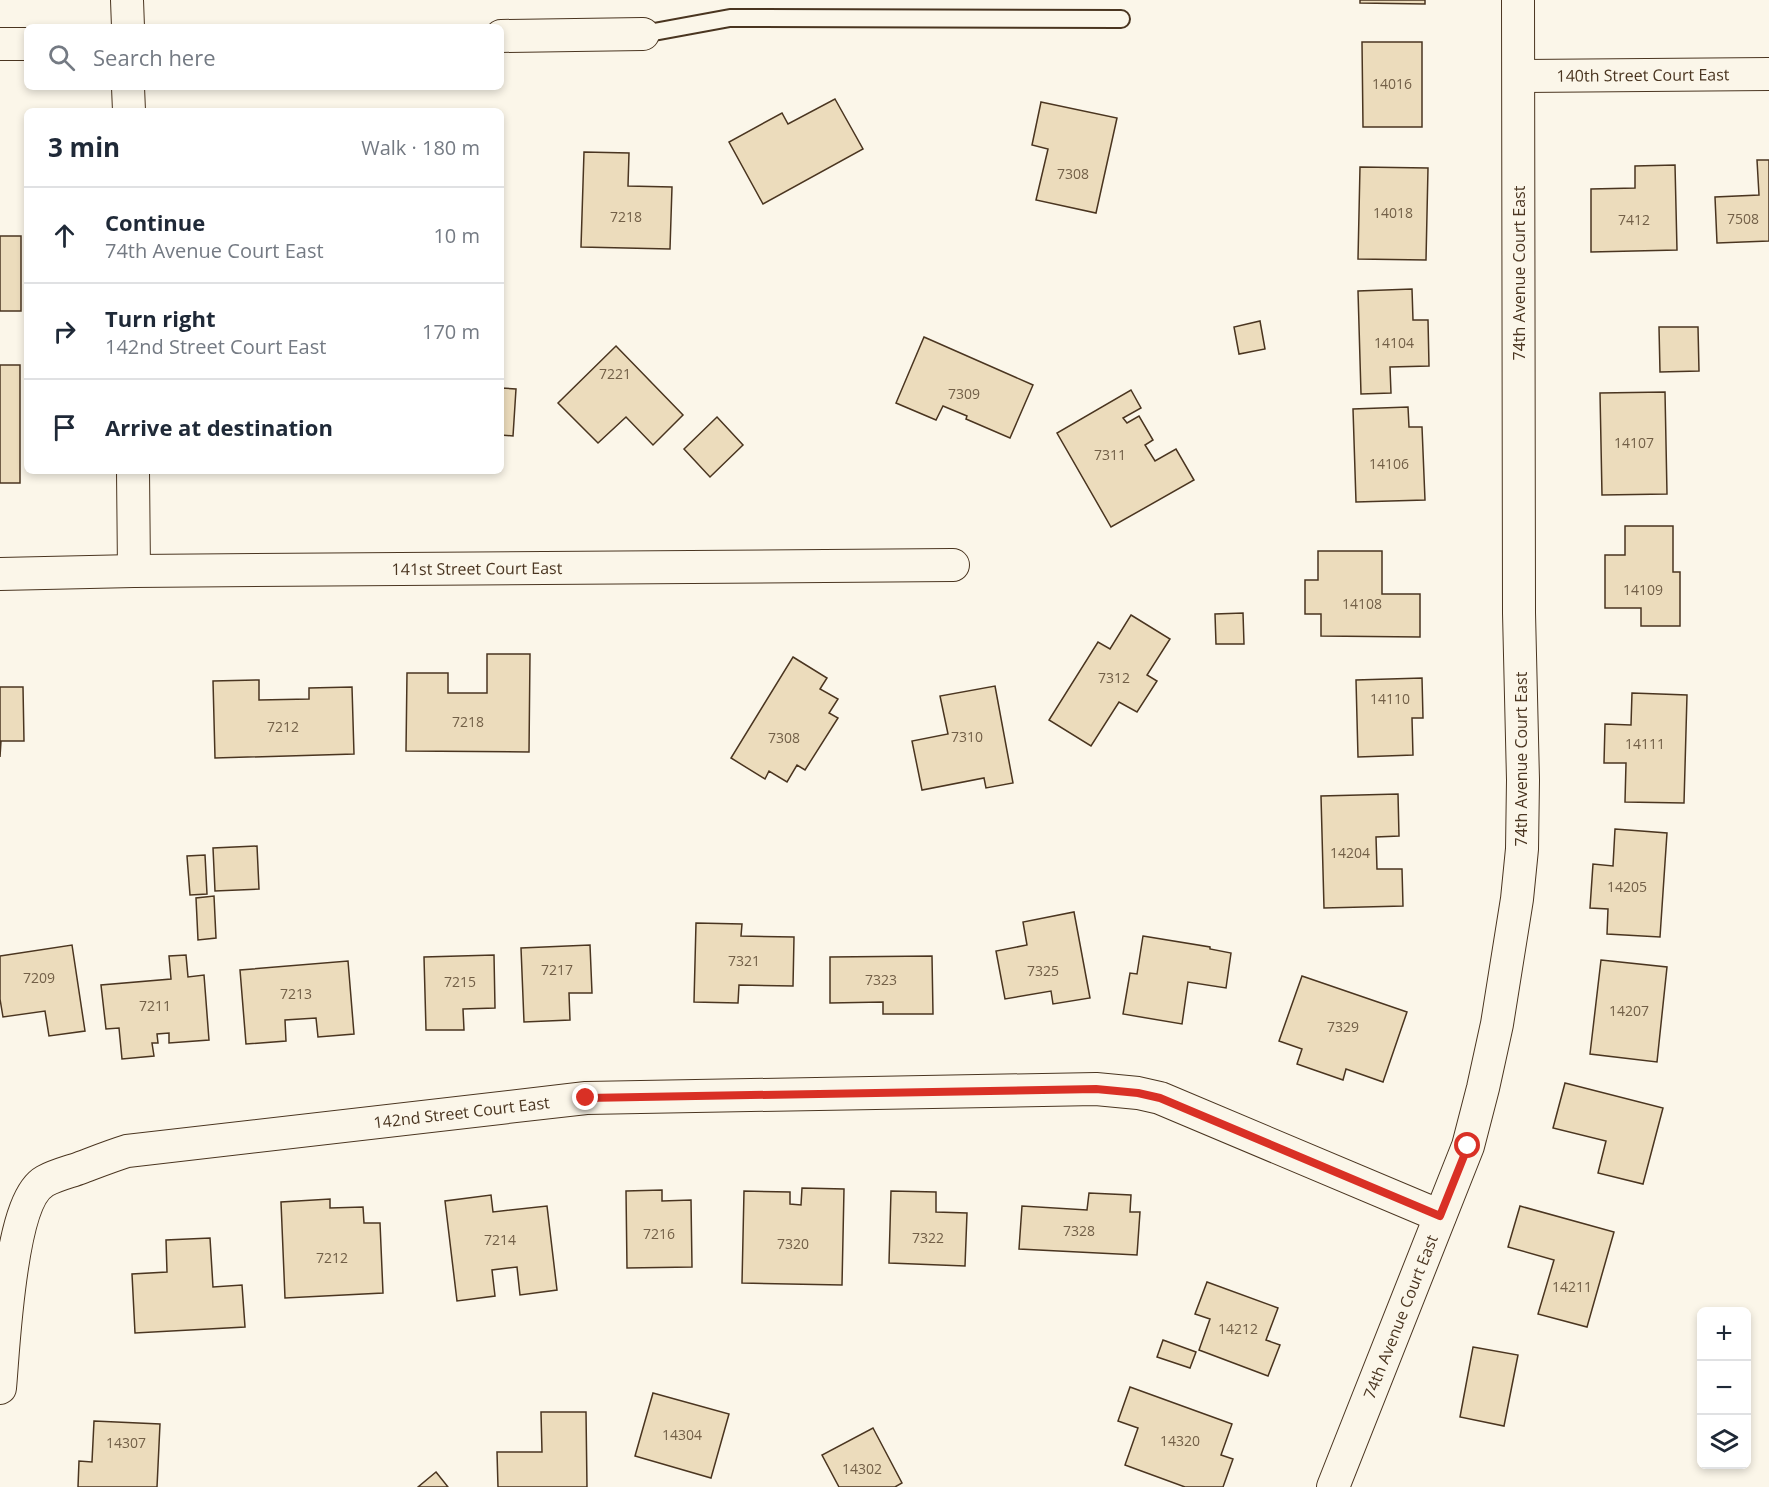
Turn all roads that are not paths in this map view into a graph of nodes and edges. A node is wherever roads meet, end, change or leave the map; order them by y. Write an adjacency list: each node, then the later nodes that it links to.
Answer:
1 (128, 0): 4 (street)
2 (1518, 0): 10 (street, 74th Avenue Court East)
3 (1121, 20): 5 (lane)
4 (128, 24)
5 (643, 34): 6 (street)
6 (504, 36)
7 (0, 44): 8 (street)
8 (24, 44)
9 (1769, 74): 10 (street, 140th Street Court East)
10 (1519, 76): 17 (street, 74th Avenue Court East)
11 (128, 90): 12 (street)
12 (129, 108)
13 (133, 474): 15 (street)
14 (953, 565): 15 (street, 141st Street Court East)
15 (134, 571): 16 (street, 141st Street Court East)
16 (0, 574)
17 (1440, 1216): 18 (street, 142nd Street Court East); 19 (street, 74th Avenue Court East)
18 (0, 1388)
19 (1333, 1487)

